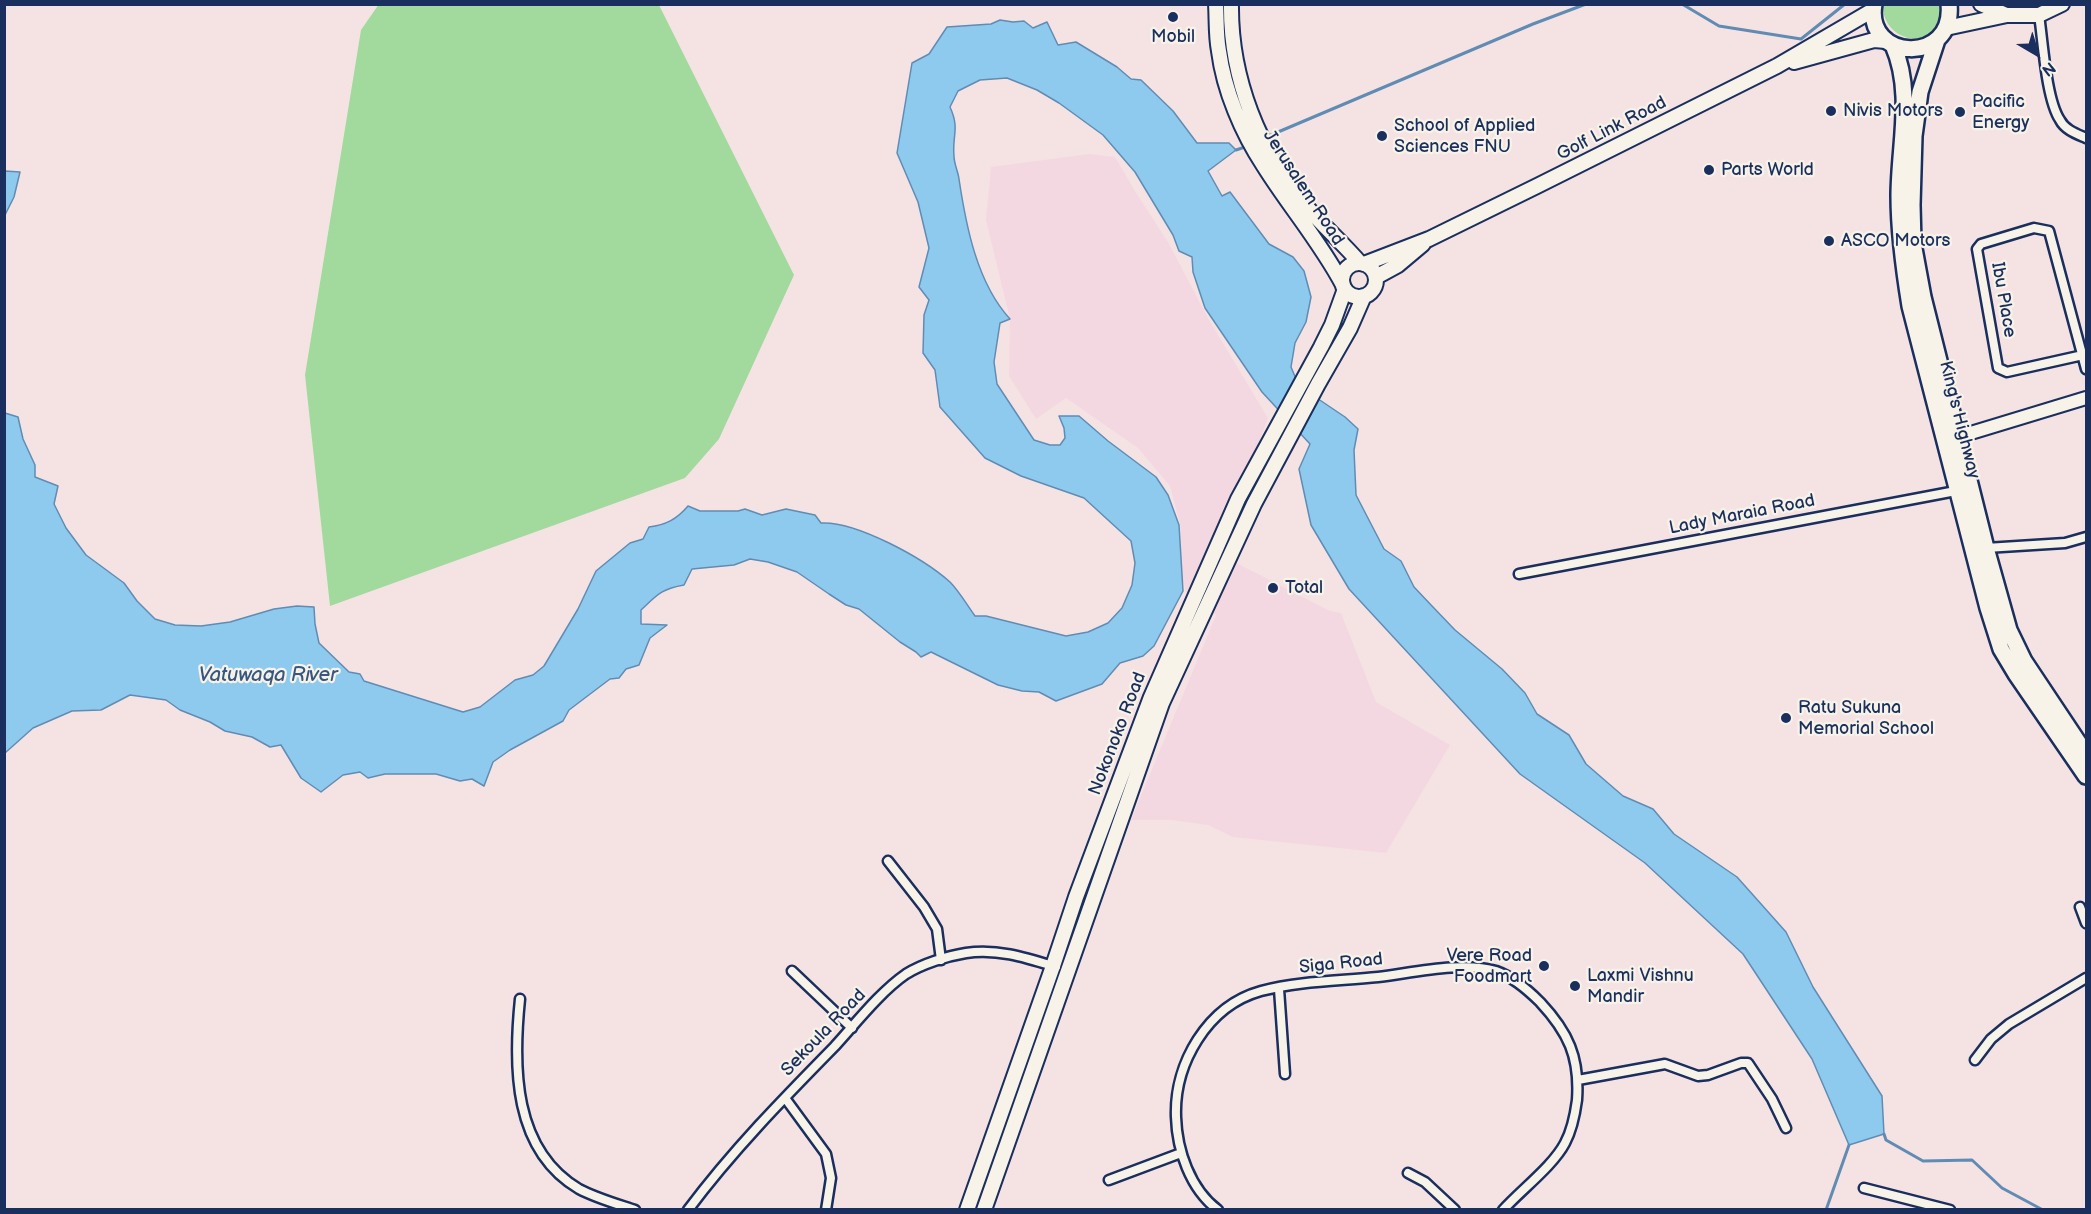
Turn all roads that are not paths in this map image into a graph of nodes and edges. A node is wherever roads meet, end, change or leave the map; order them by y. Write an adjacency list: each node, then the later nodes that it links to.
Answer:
1 (1216, 4): 16 (main road, Jerusalem Road)
2 (1231, 4): 14 (main road, Jerusalem Road)
3 (1949, 4): 9 (highway, King's Highway)
4 (1980, 4): 7 (main road)
5 (2062, 4): 8 (main road)
6 (1874, 7): 10 (highway, King's Highway); 11 (main road, Golf Link Road)
7 (2007, 15): 8 (main road); 9 (main road)
8 (2039, 15): 12 (street)
9 (1942, 34): 10 (highway); 21 (highway, King's Highway)
10 (1889, 43): 11 (main road, Golf Link Road); 21 (highway, King's Highway)
11 (1778, 66): 13 (main road, Golf Link Road)
12 (2086, 138)
13 (1429, 239): 14 (main road, Golf Link Road); 15 (main road, Golf Link Road)
14 (1362, 263): 15 (main road); 16 (main road)
15 (1376, 277): 17 (main road)
16 (1344, 287): 17 (main road); 26 (main road, Nokonoko Road)
17 (1364, 296): 26 (main road, Nokonoko Road)
18 (2083, 355): 18 (street, Ibu Place); 19 (street, Ibu Place)
19 (2086, 369)
20 (2086, 398): 21 (main road)
21 (1951, 439): 22 (highway, King's Highway)
22 (1964, 489): 24 (highway, King's Highway); 25 (street, Lady Maraia Road); 28 (highway, King's Highway)
23 (2086, 537): 24 (street)
24 (1986, 548): 27 (highway, King's Highway)
25 (1519, 574)
26 (1175, 658): 33 (main road, Nokonoko Road)
27 (2086, 754)
28 (2086, 776)
29 (888, 861): 32 (street)
30 (2080, 907): 31 (street)
31 (2086, 923)
32 (941, 960): 33 (street, Sekoula Road); 38 (street, Sekoula Road)
33 (1060, 968): 51 (main road, Nokonoko Road); 52 (main road, Nokonoko Road)
34 (792, 971): 38 (street)
35 (2086, 978): 39 (street)
36 (1279, 989): 40 (street); 41 (street, Siga Road); 44 (street, Siga Road)
37 (520, 999): 48 (street)
38 (852, 1028): 42 (street, Sekoula Road)
39 (1975, 1060)
40 (1285, 1074)
41 (1578, 1080): 43 (street); 55 (street, Siga Road)
42 (785, 1098): 49 (street, Sekoula Road); 50 (street)
43 (1785, 1128)
44 (1181, 1153): 46 (street); 53 (street, Siga Road)
45 (1408, 1173): 54 (street)
46 (1109, 1180)
47 (1864, 1188): 56 (street)
48 (635, 1209)
49 (688, 1209)
50 (826, 1209)
51 (967, 1209)
52 (984, 1209)
53 (1218, 1209)
54 (1455, 1209)
55 (1503, 1209)
56 (1950, 1209)

